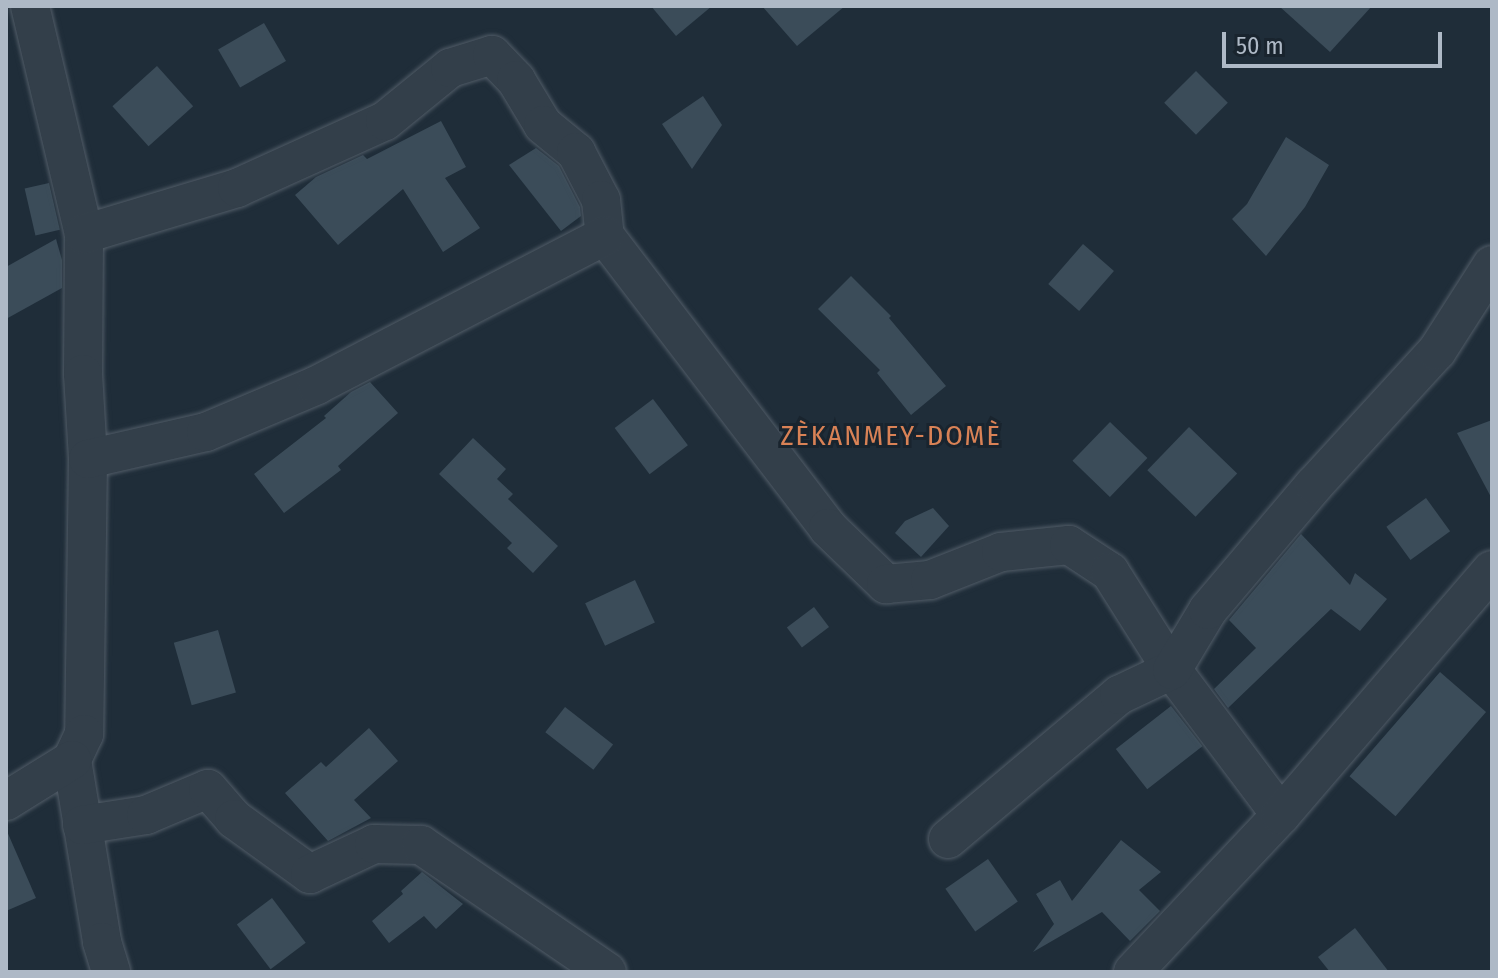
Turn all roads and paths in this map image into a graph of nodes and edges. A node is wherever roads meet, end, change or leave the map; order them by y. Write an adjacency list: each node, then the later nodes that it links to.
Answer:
1 (30, 6): 2 (street)
2 (84, 234): 3 (street); 5 (street)
3 (605, 236): 5 (street); 7 (street)
4 (1492, 265): 7 (street)
5 (88, 459): 8 (street)
6 (1492, 570): 10 (street)
7 (1172, 670): 10 (street); 12 (street)
8 (72, 760): 9 (street); 11 (street)
9 (6, 801)
10 (1281, 815): 15 (street)
11 (82, 825): 13 (street); 14 (street)
12 (948, 839)
13 (111, 972)
14 (607, 972)
15 (1133, 972)

